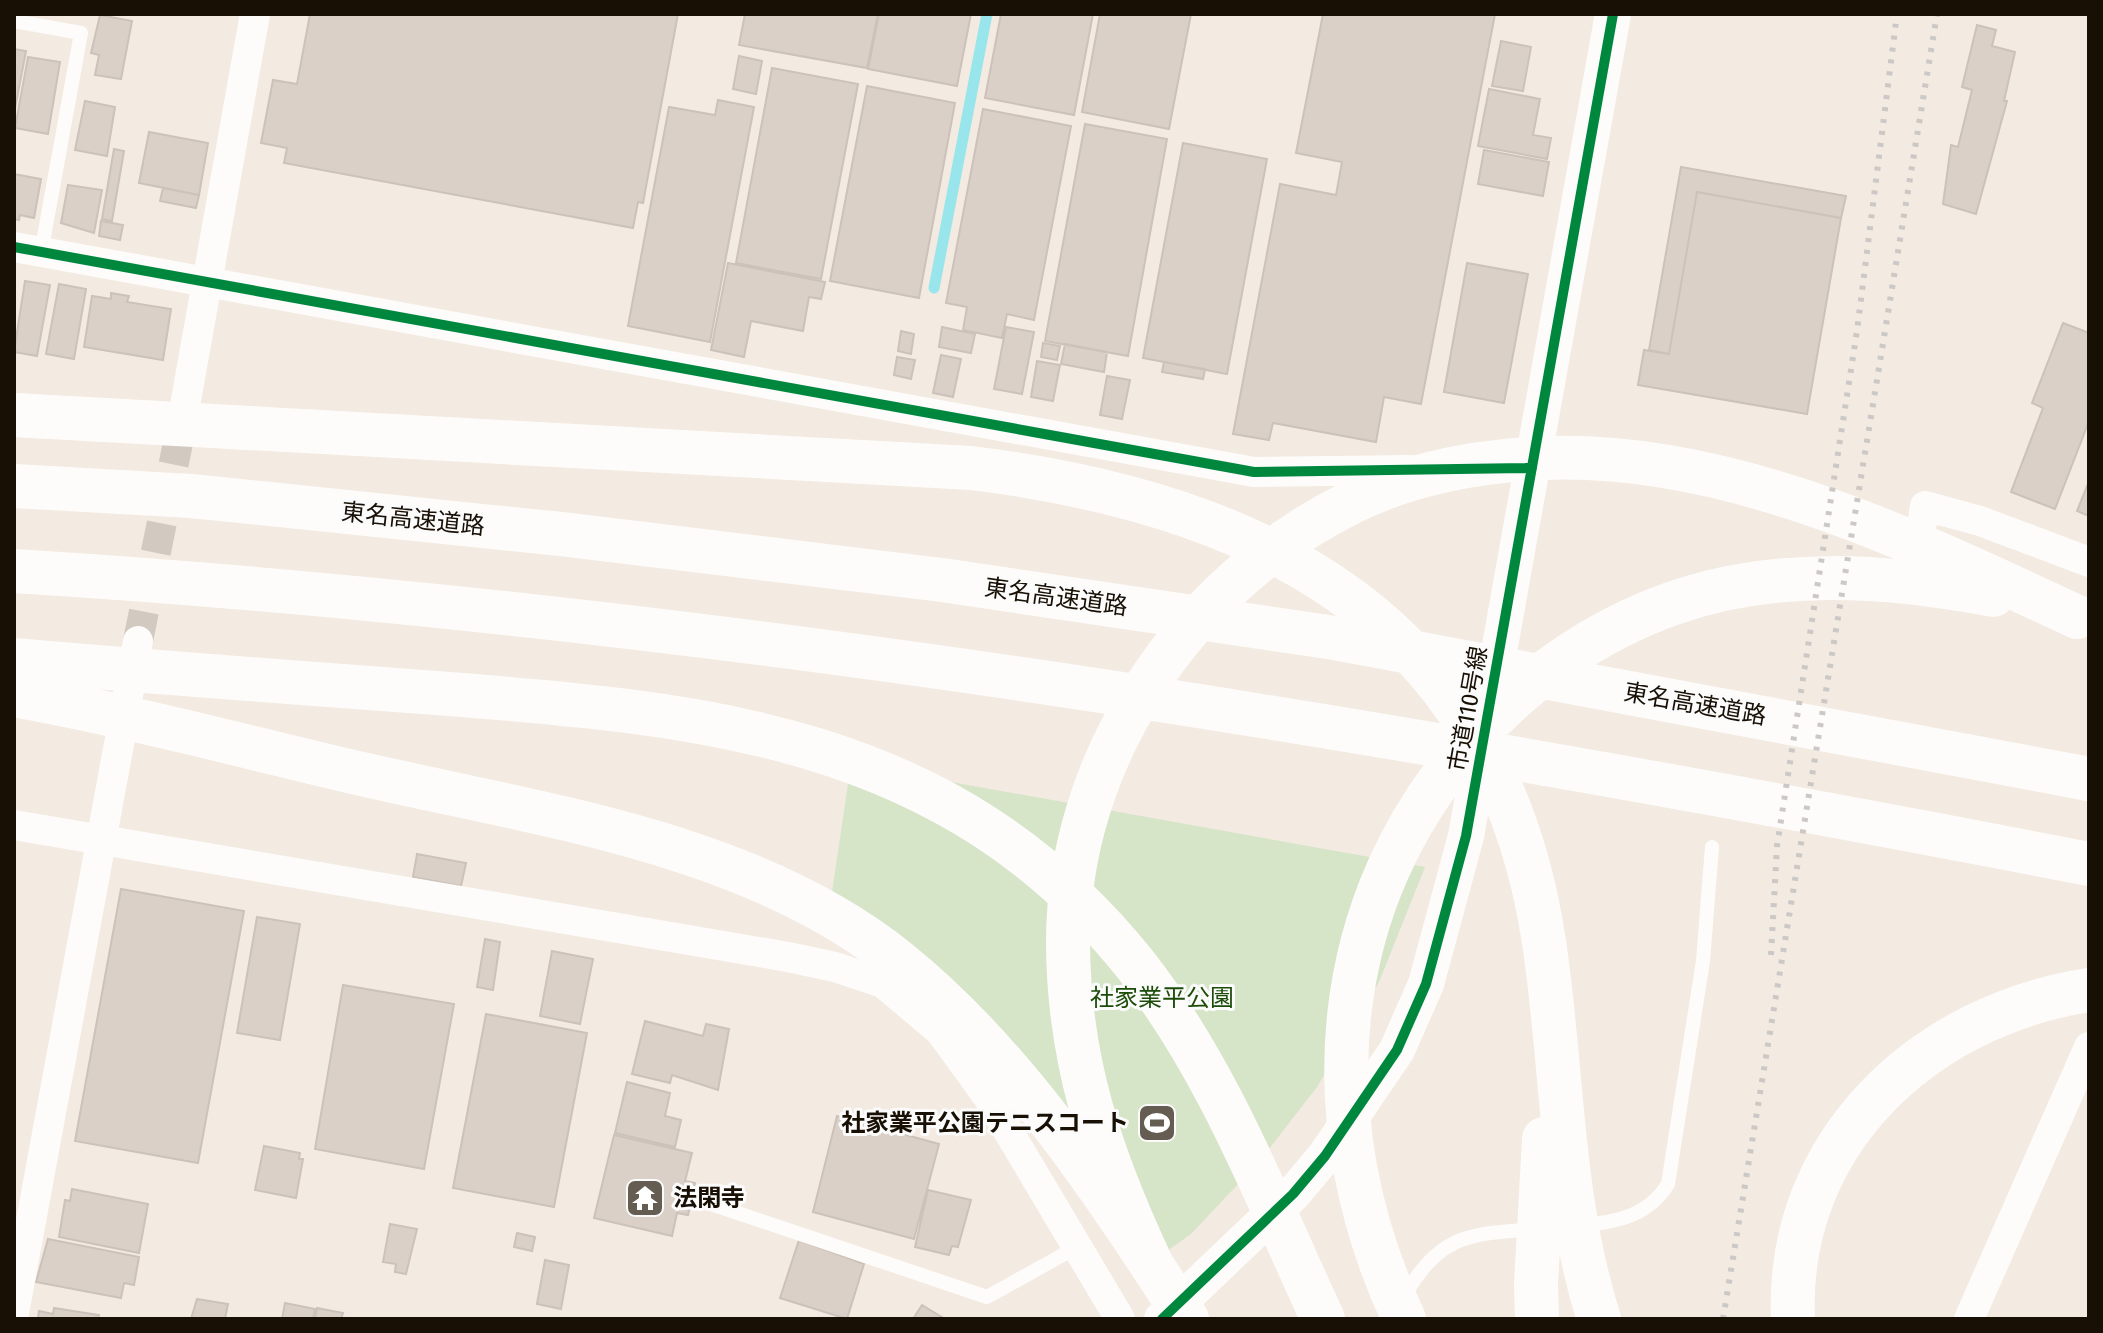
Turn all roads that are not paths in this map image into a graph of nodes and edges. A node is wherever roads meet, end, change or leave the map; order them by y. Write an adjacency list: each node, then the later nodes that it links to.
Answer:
1 (255, 14): 5 (street)
2 (1613, 14): 8 (street, 市道110号線)
3 (14, 21): 4 (lane)
4 (28, 250): 5 (street)
5 (206, 281): 6 (street); 8 (street)
6 (186, 400)
7 (14, 415): 23 (highway)
8 (1532, 468): 30 (street, 市道110号線)
9 (14, 486): 17 (highway, 東名高速道路)
10 (1923, 520): 11 (street)
11 (2089, 562)
12 (14, 571): 21 (highway)
13 (2083, 619): 27 (highway); 34 (highway)
14 (138, 641): 19 (street)
15 (14, 660): 32 (highway)
16 (14, 695): 27 (highway)
17 (2089, 779)
18 (14, 825): 19 (street)
19 (101, 841): 26 (street); 28 (street)
20 (1712, 847): 33 (lane)
21 (2089, 864)
22 (2089, 990): 37 (highway)
23 (1552, 1001): 35 (highway); 36 (highway)
24 (2089, 1047): 38 (street)
25 (708, 1203): 26 (lane)
26 (1077, 1247): 29 (street)
27 (1150, 1261): 31 (highway)
28 (14, 1313)
29 (1120, 1319)
30 (1162, 1319)
31 (1187, 1319)
32 (1323, 1319)
33 (1391, 1319)
34 (1404, 1319)
35 (1537, 1319)
36 (1599, 1319)
37 (1793, 1319)
38 (1969, 1319)

